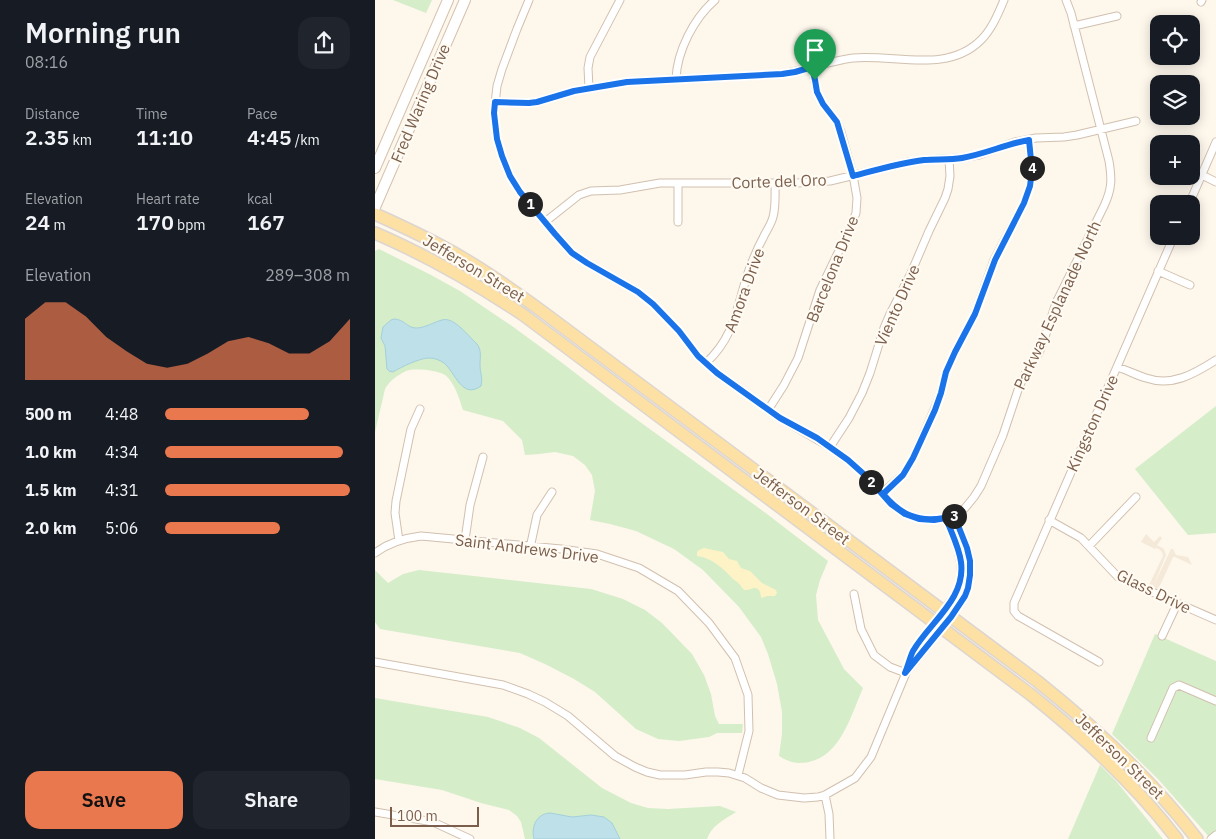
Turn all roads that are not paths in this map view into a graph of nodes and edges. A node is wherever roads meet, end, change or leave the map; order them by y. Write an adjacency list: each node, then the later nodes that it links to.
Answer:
1 (447, 0): 12 (main road, Fred Waring Drive)
2 (459, 0): 10 (main road)
3 (465, 0): 10 (main road, Fred Waring Drive)
4 (529, 0): 16 (street)
5 (620, 0): 15 (street)
6 (715, 0): 14 (street)
7 (1004, 0): 13 (street)
8 (1066, 0): 11 (street, Parkway Esplanade North)
9 (1117, 16): 11 (street)
10 (455, 22): 17 (main road, Fred Waring Drive)
11 (1075, 26): 19 (street, Parkway Esplanade North)
12 (419, 66): 17 (main road); 23 (main road, Fred Waring Drive)
13 (812, 67): 14 (street); 25 (street, Barcelona Drive)
14 (676, 79): 15 (street)
15 (589, 88): 16 (street)
16 (495, 102): 32 (street)
17 (414, 118): 30 (main road, Fred Waring Drive)
18 (1136, 121): 19 (street, Corte del Oro)
19 (1101, 130): 20 (street, Corte del Oro); 48 (street, Parkway Esplanade North)
20 (1029, 140): 22 (street, Corte del Oro); 46 (street)
21 (1216, 142): 24 (street)
22 (949, 159): 25 (street, Corte del Oro); 43 (street, Viento Drive)
23 (375, 168)
24 (1201, 175): 26 (street); 29 (street)
25 (853, 176): 28 (street, Corte del Oro); 42 (street, Barcelona Drive)
26 (1216, 182)
27 (678, 183): 28 (street, Corte del Oro); 32 (street, Corte del Oro); 33 (street)
28 (775, 183): 39 (street, Amora Drive)
29 (1193, 195)
30 (375, 207)
31 (375, 214): 58 (main road, Jefferson Street)
32 (545, 222): 39 (street)
33 (678, 222)
34 (375, 232): 58 (main road, Jefferson Street)
35 (1170, 245): 36 (street, Kingston Drive)
36 (1158, 272): 37 (street); 40 (street, Kingston Drive)
37 (1190, 285)
38 (1216, 360): 40 (street)
39 (706, 363): 42 (street)
40 (1117, 366): 49 (street, Kingston Drive)
41 (419, 409): 51 (street)
42 (768, 410): 43 (street)
43 (830, 447): 46 (street)
44 (483, 458): 50 (street)
45 (552, 492): 53 (street)
46 (883, 494): 48 (street)
47 (1136, 497): 52 (street)
48 (950, 516): 58 (street)
49 (1049, 520): 52 (street, Glass Drive); 61 (street, Kingston Drive)
50 (465, 540): 51 (street, Saint Andrews Drive); 53 (street, Saint Andrews Drive)
51 (399, 541): 54 (street, Saint Andrews Drive)
52 (1089, 546): 56 (street, Glass Drive)
53 (530, 548): 65 (street, Saint Andrews Drive)
54 (375, 552)
55 (854, 594): 62 (street)
56 (1177, 604): 57 (street, Glass Drive); 59 (street)
57 (1215, 619)
58 (942, 620): 62 (street); 71 (main road, Jefferson Street); 72 (main road, Jefferson Street)
59 (1162, 636)
60 (375, 662): 65 (street)
61 (1099, 662)
62 (905, 673): 66 (street)
63 (1216, 701): 64 (street)
64 (1151, 738)
65 (738, 775): 66 (street)
66 (825, 795): 70 (street)
67 (375, 812): 69 (street)
68 (1216, 835): 73 (street)
69 (471, 839)
70 (830, 839)
71 (1177, 839)
72 (1197, 839)
73 (1211, 839)

